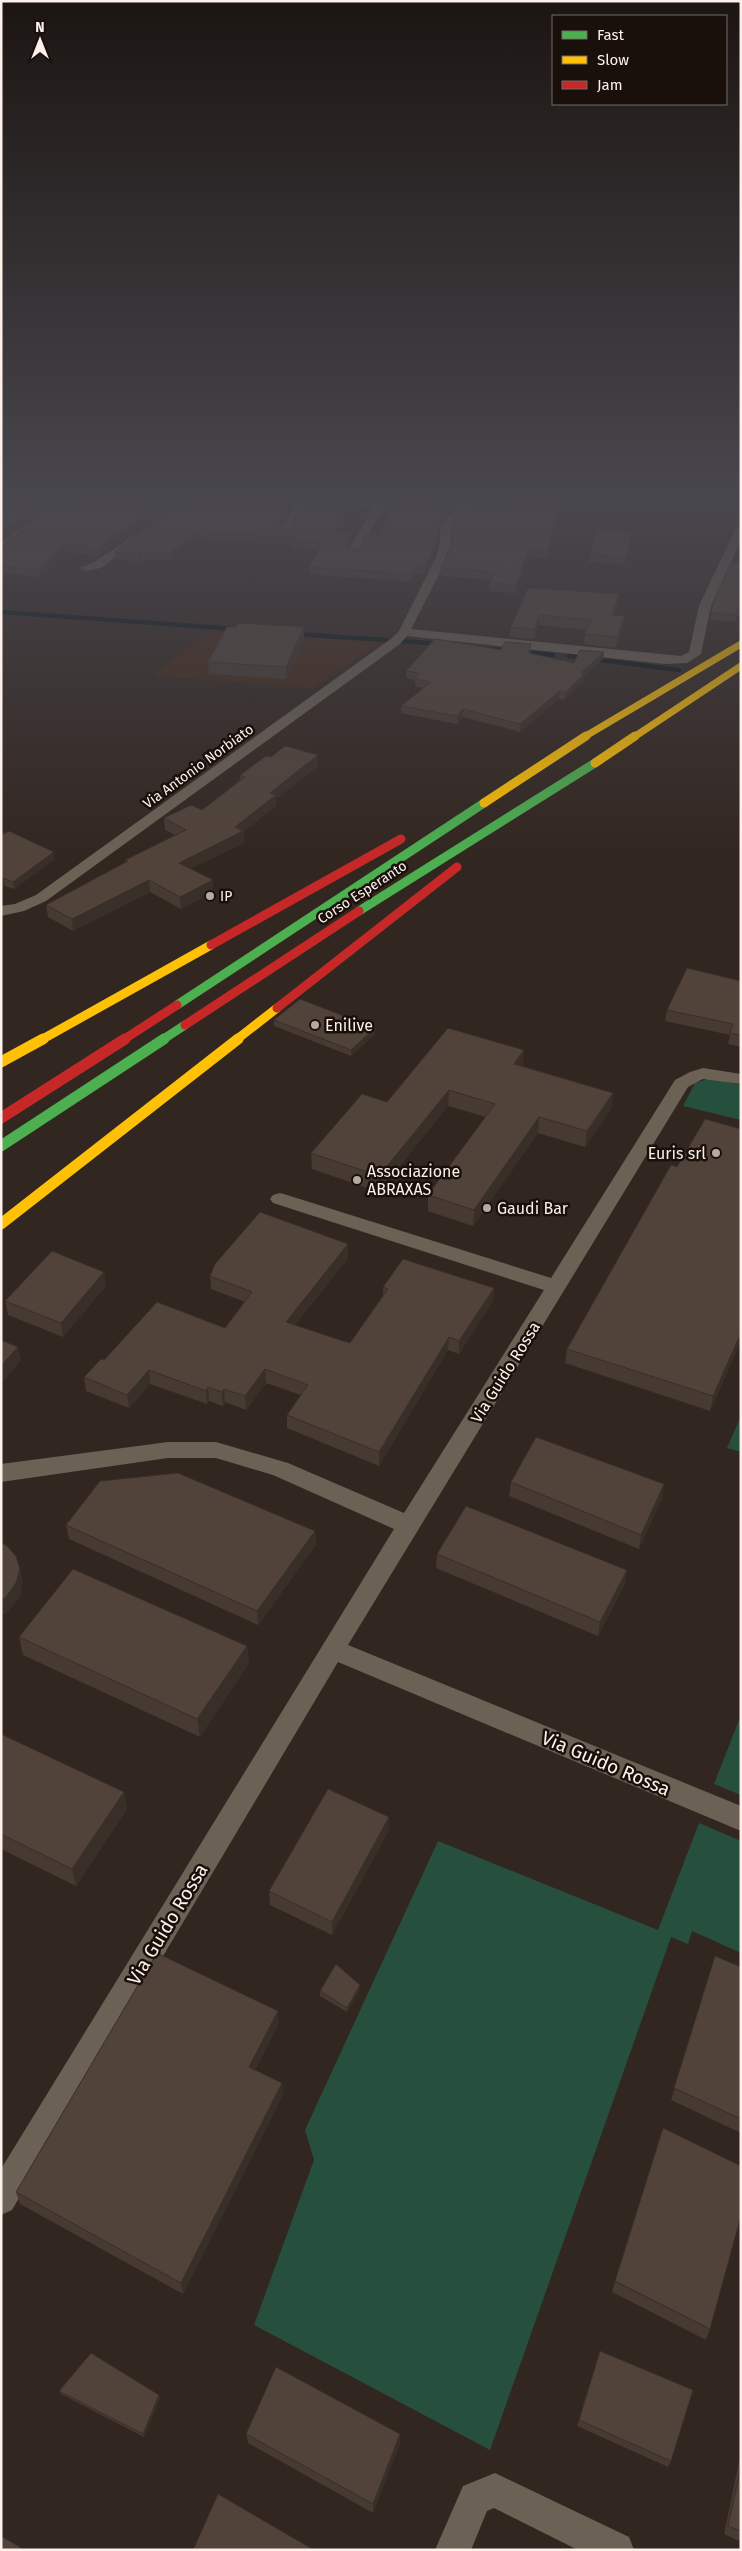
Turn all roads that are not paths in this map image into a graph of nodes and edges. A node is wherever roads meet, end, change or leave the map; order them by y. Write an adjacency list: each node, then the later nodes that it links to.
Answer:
1 (411, 619): 3 (street, Via Antonio Norbiato)
2 (702, 619): 3 (street)
3 (404, 632): 12 (street, Via Antonio Norbiato)
4 (741, 644): 6 (highway, Corso Esperanto)
5 (741, 666): 7 (highway, Corso Esperanto)
6 (592, 732): 8 (highway); 15 (highway, Corso Esperanto)
7 (628, 742): 10 (highway); 16 (highway, Corso Esperanto)
8 (448, 812)
9 (414, 832): 13 (highway)
10 (491, 842)
11 (467, 860): 18 (highway)
12 (1, 911)
13 (1, 1062)
14 (741, 1079): 19 (street, Via Guido Rossa)
15 (1, 1118)
16 (1, 1146)
17 (280, 1199): 19 (street)
18 (1, 1224)
19 (557, 1287): 21 (street, Via Guido Rossa)
20 (1, 1473): 21 (street)
21 (410, 1524): 22 (street, Via Guido Rossa)
22 (333, 1649): 23 (street, Via Guido Rossa); 24 (street, Via Guido Rossa)
23 (741, 1819)
24 (1, 2199)
25 (452, 2550): 26 (street)
26 (616, 2550)

